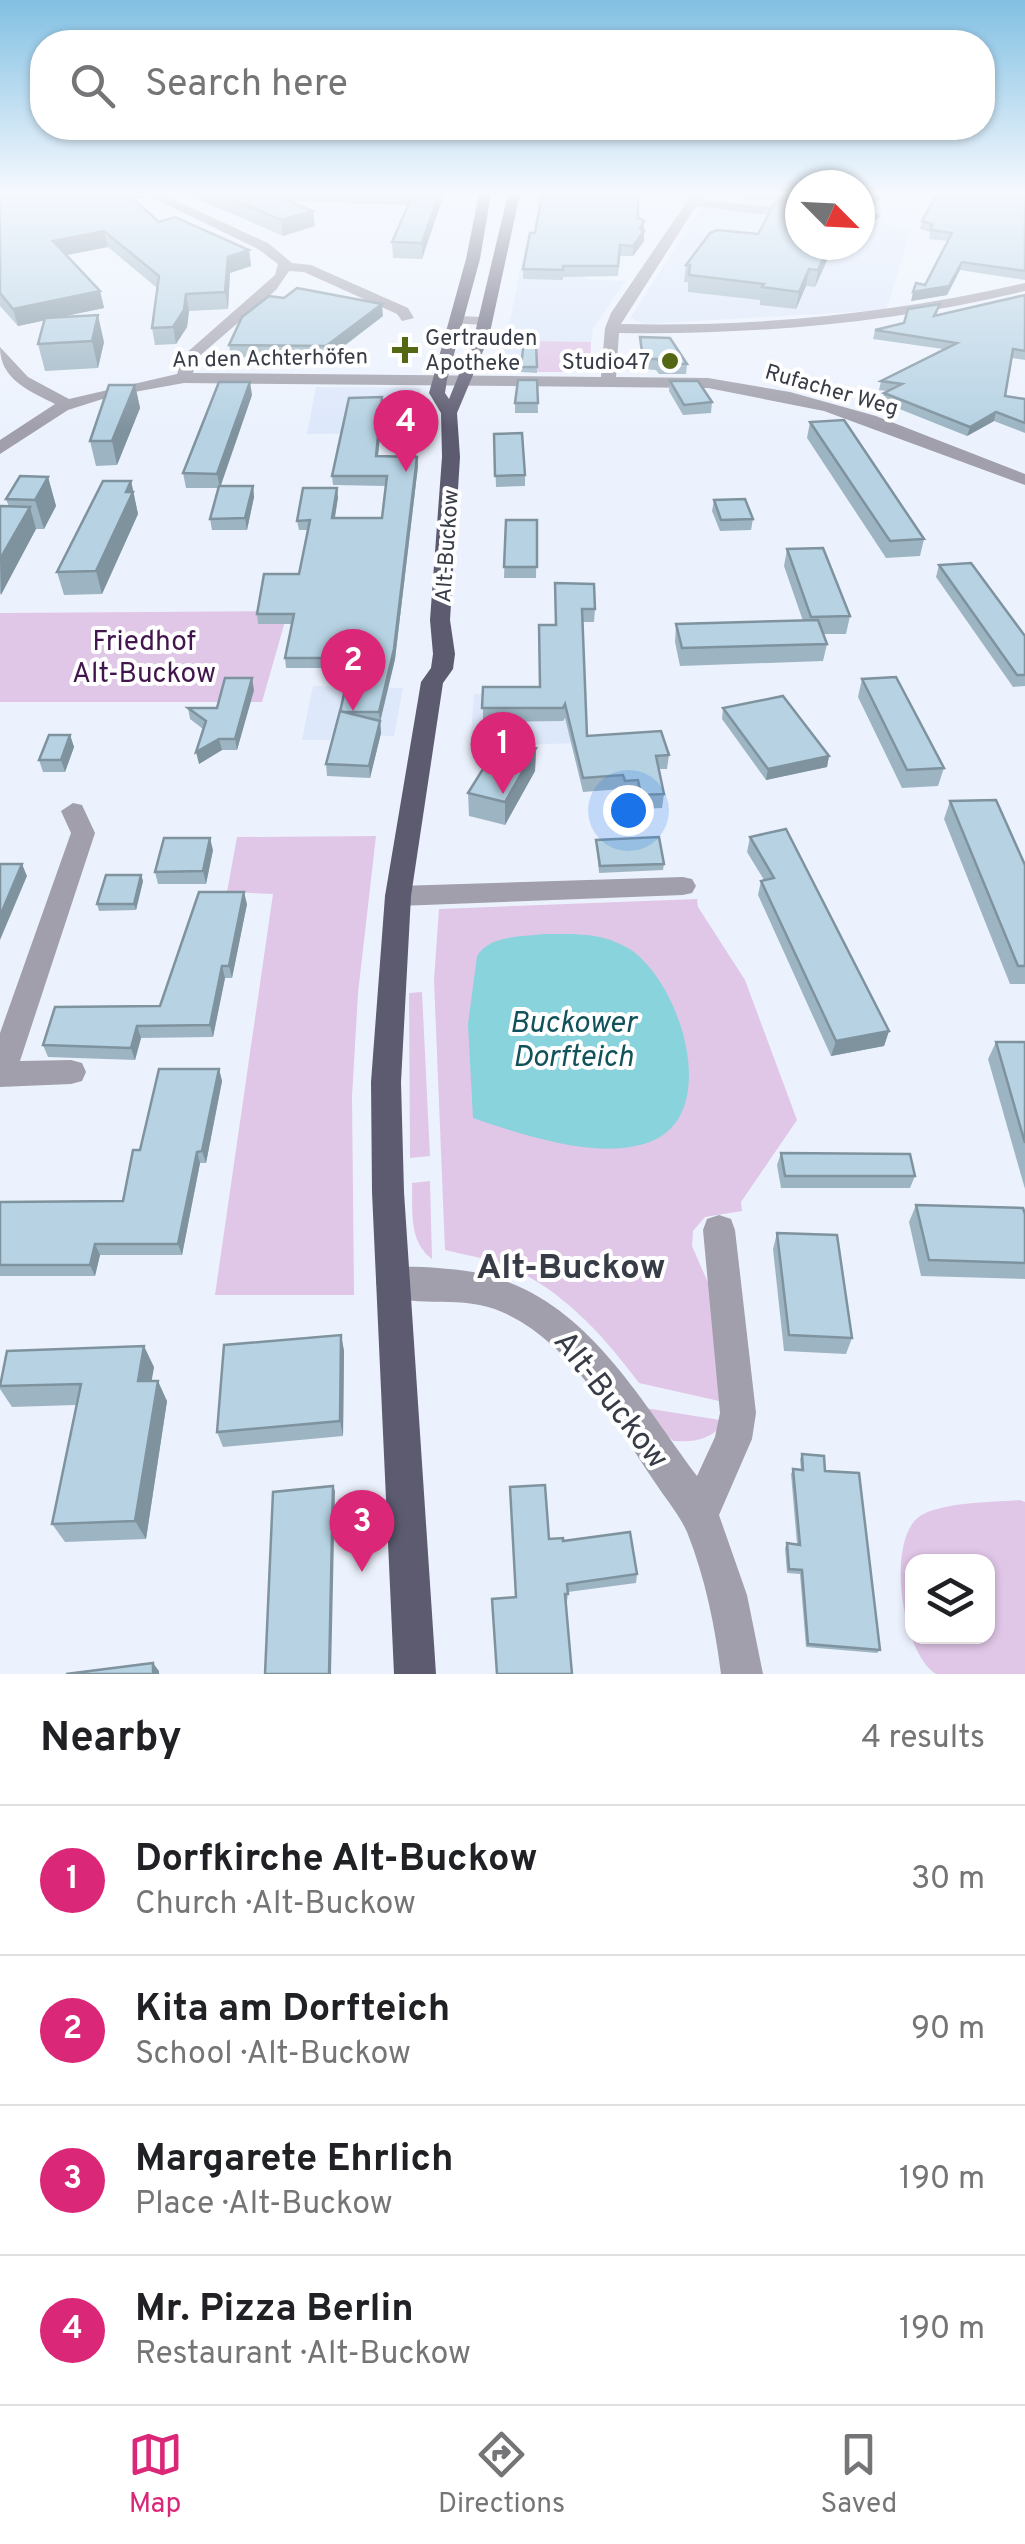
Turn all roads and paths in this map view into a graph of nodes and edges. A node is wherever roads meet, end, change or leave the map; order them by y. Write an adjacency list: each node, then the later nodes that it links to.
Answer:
1 (282, 272): 12 (street)
2 (315, 272): 7 (street)
3 (469, 272): 8 (main road)
4 (496, 272): 9 (main road)
5 (645, 272): 10 (street)
6 (1025, 287): 10 (street)
7 (407, 318)
8 (456, 320): 9 (street); 13 (main road)
9 (484, 321): 14 (main road)
10 (612, 336): 15 (street)
11 (0, 352): 16 (street)
12 (184, 378): 13 (street, An den Achterhöfen); 16 (street, An den Achterhöfen)
13 (438, 380): 14 (street, Rufacher Weg); 17 (main road)
14 (465, 380): 15 (street, Rufacher Weg); 17 (main road)
15 (608, 382): 19 (street, Rufacher Weg)
16 (65, 403): 18 (street, An den Achterhöfen)
17 (449, 413): 22 (main road, Alt-Buckow)
18 (0, 450)
19 (1025, 480)
20 (73, 811): 24 (street)
21 (683, 886): 22 (street)
22 (398, 896): 26 (main road, Alt-Buckow)
23 (71, 1072): 24 (street)
24 (0, 1074)
25 (719, 1230): 27 (street)
26 (394, 1283): 27 (street, Alt-Buckow); 28 (main road, Alt-Buckow)
27 (699, 1514): 29 (street, Alt-Buckow)
28 (415, 1674)
29 (742, 1674)

